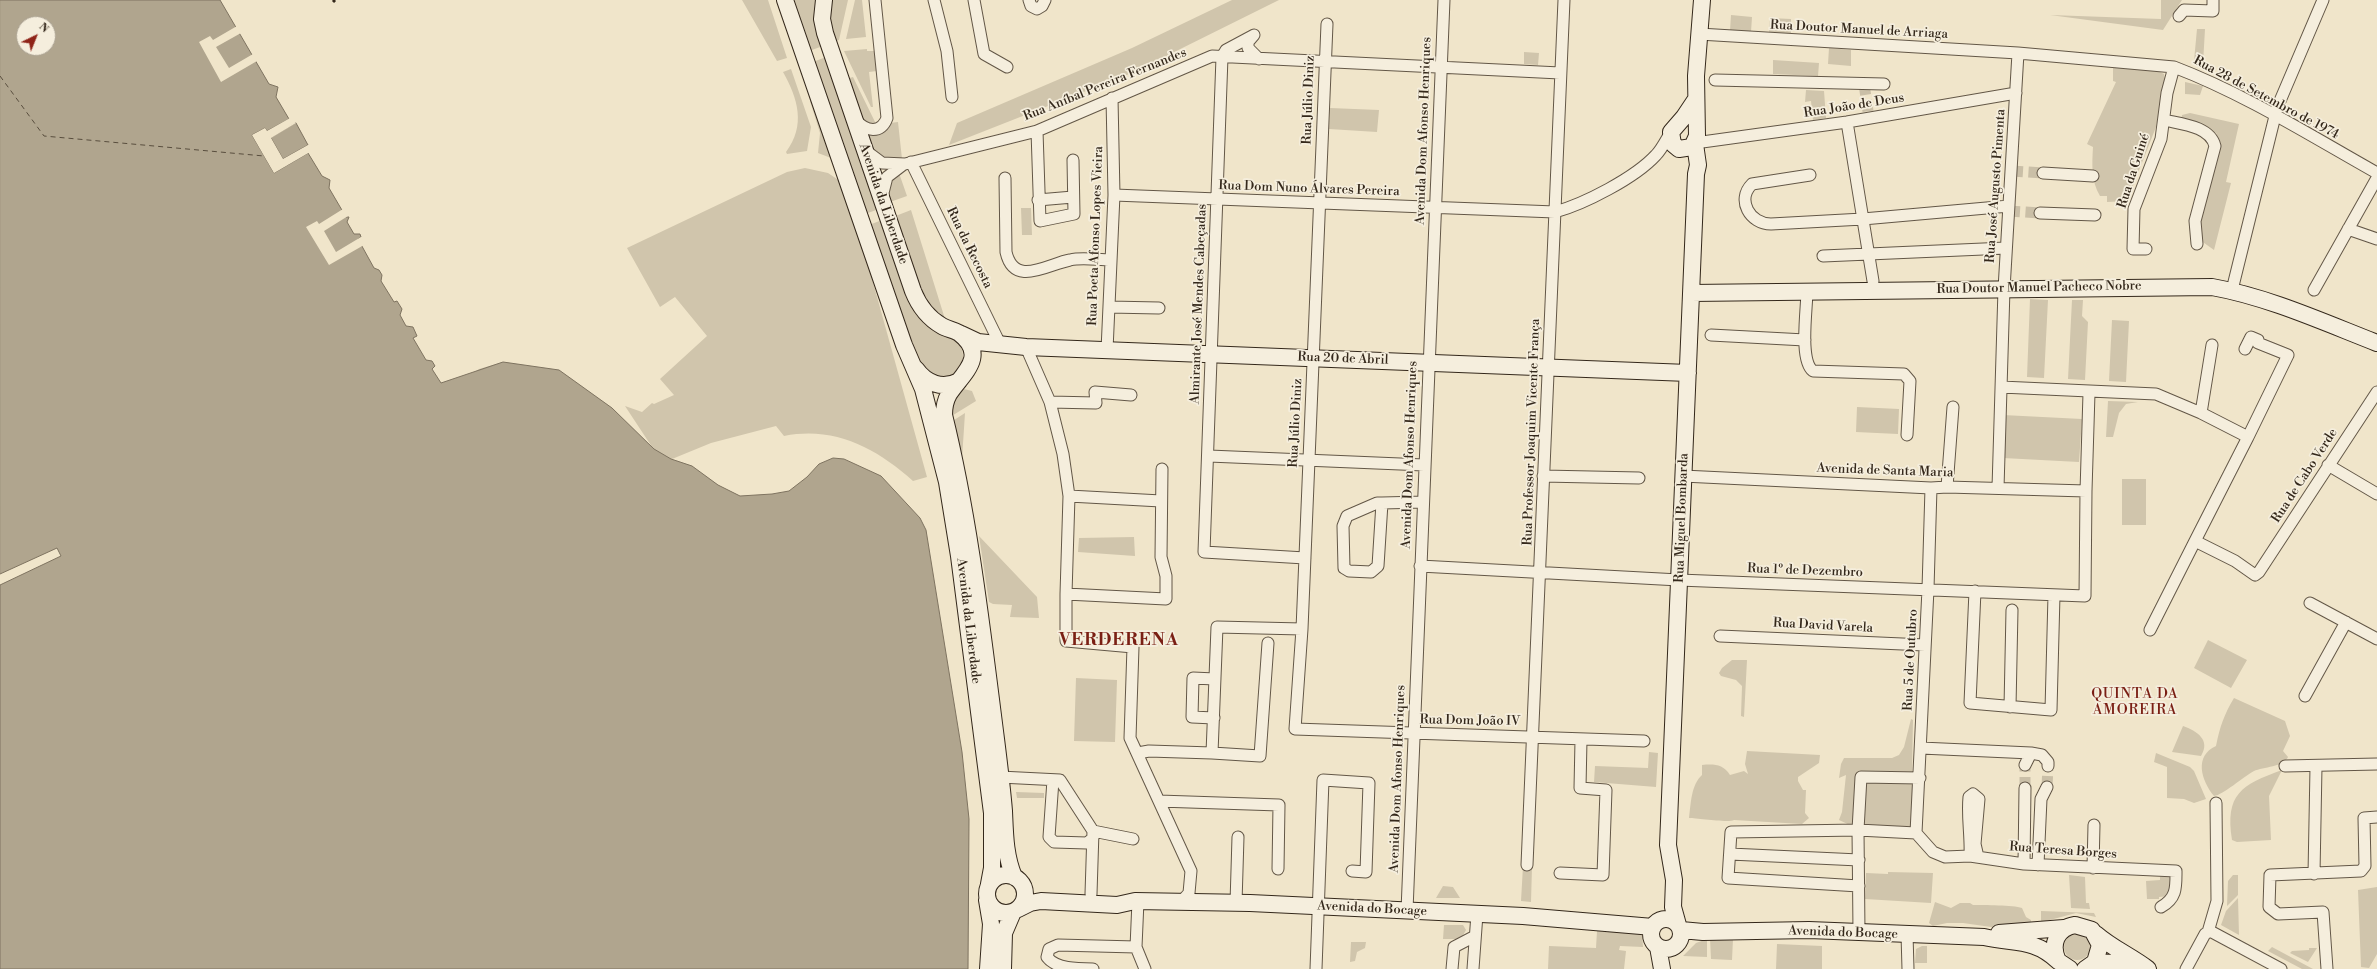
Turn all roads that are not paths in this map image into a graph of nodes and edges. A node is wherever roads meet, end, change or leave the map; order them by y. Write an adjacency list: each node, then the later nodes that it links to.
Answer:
1 (786, 0): 87 (main road, Avenida da Liberdade)
2 (824, 0): 30 (main road, Avenida da Liberdade)
3 (875, 0): 30 (street)
4 (934, 0): 27 (street)
5 (974, 0): 20 (street)
6 (1029, 0): 7 (street)
7 (1044, 0)
8 (1444, 0): 22 (street, Avenida Dom Afonso Henriques)
9 (1564, 0): 23 (street, Rua Professor Joaquim Vicente França)
10 (1702, 0): 15 (main road, Rua Miguel Bombarda)
11 (2214, 0): 13 (street)
12 (2323, 0): 31 (street)
13 (2179, 16)
14 (1327, 24): 19 (street, Rua Júlio Diniz)
15 (1699, 34): 16 (street, Rua Doutor Manuel de Arriaga); 29 (main road, Rua Miguel Bombarda)
16 (2018, 53): 21 (street, Rua 28 de Setembro de 1974); 26 (street, Rua José Augusto Pimenta)
17 (1222, 57): 18 (street, Rua Aníbal Pereira Fernandes); 18 (street); 28 (street, Rua Aníbal Pereira Fernandes); 49 (street, Almirante José Mendes Cabeçadas)
18 (1259, 59): 19 (street, Rua Aníbal Pereira Fernandes)
19 (1324, 62): 22 (street, Rua Aníbal Pereira Fernandes); 52 (street, Rua Júlio Diniz)
20 (1007, 67)
21 (2174, 67): 31 (street, Rua 28 de Setembro de 1974); 32 (street, Rua da Guiné)
22 (1441, 68): 23 (street, Rua Aníbal Pereira Fernandes); 54 (street, Avenida Dom Afonso Henriques)
23 (1560, 74): 55 (street, Rua Professor Joaquim Vicente França)
24 (1715, 80): 25 (street)
25 (1884, 84)
26 (2016, 93): 33 (street, Rua João de Deus); 53 (street, Rua José Augusto Pimenta)
27 (952, 97)
28 (1112, 98): 35 (street, Rua Aníbal Pereira Fernandes); 47 (street, Rua Poeta Afonso Lopes Vieira)
29 (1696, 99): 34 (main road); 36 (main road, Rua Miguel Bombarda)
30 (853, 116): 37 (main road, Avenida da Liberdade)
31 (2275, 116): 42 (street, Rua 28 de Setembro de 1974); 70 (street)
32 (2164, 120): 61 (street); 63 (street, Rua da Guiné)
33 (1847, 122): 36 (street, Rua João de Deus); 58 (street)
34 (1675, 128): 36 (main road, Rua Miguel Bombarda); 36 (main road); 38 (street, Rua Dom Nuno Álvares Pereira)
35 (1037, 130): 40 (street, Rua Aníbal Pereira Fernandes); 50 (street)
36 (1690, 144): 38 (street, Rua Dom Nuno Álvares Pereira); 72 (main road, Rua Miguel Bombarda)
37 (864, 149): 40 (street); 51 (main road, Avenida da Liberdade)
38 (1656, 156): 55 (street, Rua Dom Nuno Álvares Pereira)
39 (1073, 160): 48 (street)
40 (908, 163): 51 (street); 80 (street, Rua da Recosta)
41 (2043, 173): 44 (street)
42 (2377, 173)
43 (1810, 175): 58 (street)
44 (2092, 176)
45 (1004, 178): 66 (street)
46 (2377, 178): 59 (street)
47 (1114, 195): 49 (street, Rua Dom Nuno Álvares Pereira); 66 (street, Rua Poeta Afonso Lopes Vieira)
48 (1074, 197): 50 (street); 50 (street)
49 (1216, 199): 52 (street, Rua Dom Nuno Álvares Pereira); 84 (street, Almirante José Mendes Cabeçadas)
50 (1038, 200)
51 (882, 201): 75 (main road, Avenida da Liberdade)
52 (1319, 203): 54 (street, Rua Dom Nuno Álvares Pereira); 85 (street, Rua Júlio Diniz)
53 (2009, 206): 58 (street); 62 (street, Rua José Augusto Pimenta)
54 (1435, 208): 55 (street, Rua Dom Nuno Álvares Pereira); 86 (street, Avenida Dom Afonso Henriques)
55 (1555, 212): 88 (street, Rua Professor Joaquim Vicente França)
56 (2040, 213): 57 (street)
57 (2096, 214)
58 (1863, 219): 64 (street)
59 (2348, 230): 60 (street); 71 (street)
60 (2377, 239)
61 (2197, 244)
62 (2006, 248): 64 (street); 68 (street, Rua José Augusto Pimenta)
63 (2146, 249)
64 (1869, 253): 65 (street); 67 (street)
65 (1823, 256)
66 (1111, 260): 73 (street, Rua Poeta Afonso Lopes Vieira)
67 (1873, 280)
68 (2004, 289): 69 (main road, Rua Doutor Manuel Pacheco Nobre); 70 (main road, Rua Doutor Manuel Pacheco Nobre); 92 (street, Rua José Augusto Pimenta)
69 (1808, 290): 72 (main road, Rua Doutor Manuel Pacheco Nobre); 77 (street)
70 (2232, 290): 78 (main road, Rua Doutor Manuel Pacheco Nobre)
71 (2314, 290)
72 (1691, 293): 90 (main road, Rua Miguel Bombarda)
73 (1109, 307): 74 (street); 83 (street, Rua Poeta Afonso Lopes Vieira)
74 (1159, 308)
75 (958, 332): 80 (main road, Rua 20 de Abril); 89 (main road, Avenida da Liberdade)
76 (1711, 336): 77 (street)
77 (1805, 340): 99 (street)
78 (2377, 343)
79 (2212, 345): 98 (street)
80 (1000, 346): 81 (main road, Rua 20 de Abril); 89 (main road)
81 (1026, 347): 83 (main road, Rua 20 de Abril); 96 (street)
82 (2245, 349): 100 (street)
83 (1107, 350): 84 (main road, Rua 20 de Abril)
84 (1212, 354): 85 (main road, Rua 20 de Abril); 101 (street, Almirante José Mendes Cabeçadas)
85 (1314, 358): 86 (main road, Rua 20 de Abril); 102 (street, Rua Júlio Diniz)
86 (1428, 362): 88 (main road, Rua 20 de Abril); 103 (street, Avenida Dom Afonso Henriques)
87 (911, 363): 91 (main road, Avenida da Liberdade); 180 (main road, Avenida da Liberdade)
88 (1548, 367): 90 (main road, Rua 20 de Abril); 106 (street, Rua Professor Joaquim Vicente França)
89 (970, 368): 91 (main road, Avenida da Liberdade)
90 (1688, 373): 107 (main road, Rua Miguel Bombarda)
91 (959, 381): 154 (main road, Avenida da Liberdade)
92 (2001, 388): 94 (street); 111 (street, Rua José Augusto Pimenta)
93 (2377, 392): 104 (street, Rua de Cabo Verde)
94 (2089, 393): 98 (street); 112 (street)
95 (1131, 395): 96 (street)
96 (1050, 402): 114 (street)
97 (1953, 407): 109 (street)
98 (2201, 413): 100 (street)
99 (1907, 435)
100 (2248, 437): 118 (street)
101 (1208, 456): 102 (street); 119 (street, Almirante José Mendes Cabeçadas)
102 (1308, 461): 103 (street); 119 (street, Rua Júlio Diniz)
103 (1424, 465): 116 (street, Avenida Dom Afonso Henriques)
104 (2328, 465): 113 (street); 118 (street, Rua de Cabo Verde)
105 (1162, 469): 115 (street)
106 (1543, 476): 108 (street); 121 (street, Rua Professor Joaquim Vicente França)
107 (1683, 476): 110 (street, Avenida de Santa Maria); 122 (main road, Rua Miguel Bombarda)
108 (1639, 478)
109 (1947, 487): 110 (street, Avenida de Santa Maria); 111 (street, Avenida de Santa Maria)
110 (1931, 488): 123 (street, Rua 5 de Outubro)
111 (1998, 488): 112 (street, Avenida de Santa Maria)
112 (2086, 491): 126 (street, Rua 1º de Dezembro)
113 (2377, 494)
114 (1069, 496): 115 (street); 125 (street)
115 (1161, 501): 125 (street)
116 (1422, 502): 117 (street); 120 (street, Avenida Dom Afonso Henriques)
117 (1382, 503): 117 (street)
118 (2195, 541): 131 (street)
119 (1305, 558): 130 (street, Rua Júlio Diniz)
120 (1420, 566): 121 (street, Rua 1º de Dezembro); 141 (street, Avenida Dom Afonso Henriques)
121 (1540, 572): 122 (street, Rua 1º de Dezembro); 142 (street, Rua Professor Joaquim Vicente França)
122 (1679, 580): 123 (street, Rua 1º de Dezembro); 170 (main road, Rua Miguel Bombarda)
123 (1928, 589): 124 (street, Rua 1º de Dezembro); 135 (street, Rua 5 de Outubro)
124 (1975, 591): 126 (street, Rua 1º de Dezembro); 138 (street)
125 (1066, 594): 146 (street)
126 (2054, 595): 138 (street)
127 (2310, 603): 129 (street)
128 (2012, 610): 138 (street)
129 (2346, 622): 133 (street); 137 (street)
130 (1302, 629): 136 (street); 140 (street, Rua Júlio Diniz)
131 (2150, 630)
132 (1720, 636): 135 (street, Rua David Varela)
133 (2377, 638)
134 (1268, 643): 147 (street)
135 (1925, 645): 145 (street, Rua 5 de Outubro)
136 (1215, 679): 139 (street); 139 (street)
137 (2305, 696)
138 (2010, 707)
139 (1214, 718): 147 (street)
140 (1295, 729): 141 (street, Rua Dom João IV)
141 (1413, 733): 142 (street, Rua Dom João IV); 190 (street, Avenida Dom Afonso Henriques)
142 (1534, 736): 143 (street, Rua Dom João IV); 172 (street, Rua Professor Joaquim Vicente França)
143 (1581, 740): 144 (street, Rua Dom João IV); 177 (street)
144 (1644, 742)
145 (1921, 748): 148 (street); 155 (street, Rua 5 de Outubro)
146 (1138, 753): 147 (street); 159 (street)
147 (1212, 753)
148 (2031, 753): 150 (street); 151 (street)
149 (2377, 764): 153 (street)
150 (2026, 765)
151 (2048, 766)
152 (2285, 766): 153 (street)
153 (2316, 767): 178 (street)
154 (1000, 777): 156 (street); 179 (main road, Avenida da Liberdade)
155 (1920, 778): 163 (street); 164 (street, Rua 5 de Outubro)
156 (1053, 780): 165 (street); 165 (street)
157 (2047, 787): 158 (street)
158 (2041, 799): 171 (street); 173 (street)
159 (1159, 801): 175 (street); 185 (street)
160 (2216, 803): 196 (street)
161 (2377, 817): 178 (street)
162 (2094, 825): 174 (street)
163 (1858, 830): 164 (street); 168 (street); 169 (street)
164 (1916, 833): 171 (street, Rua Teresa Borges)
165 (1093, 835): 167 (street); 182 (street)
166 (1238, 837): 186 (street)
167 (1133, 840)
168 (1730, 854): 169 (street); 181 (street)
169 (1859, 860): 181 (street)
170 (1672, 862): 193 (main road); 201 (main road, Rua Miguel Bombarda)
171 (2024, 864): 173 (street, Rua Teresa Borges)
172 (1527, 865)
173 (2038, 865): 174 (street, Rua Teresa Borges)
174 (2092, 868): 188 (street, Rua Teresa Borges)
175 (1278, 869)
176 (1352, 871): 187 (street)
177 (1560, 873)
178 (2314, 874): 219 (street)
179 (1016, 878): 180 (main road); 182 (main road, Avenida do Bocage); 189 (main road)
180 (989, 884): 183 (main road)
181 (1859, 886): 195 (street)
182 (1091, 894): 184 (main road, Avenida do Bocage)
183 (987, 900): 189 (main road); 205 (main road)
184 (1137, 901): 185 (main road, Avenida do Bocage); 189 (main road, Avenida do Bocage); 202 (street)
185 (1181, 902): 186 (main road, Avenida do Bocage)
186 (1236, 903): 187 (main road, Avenida do Bocage)
187 (1318, 907): 190 (main road, Avenida do Bocage); 209 (street)
188 (2161, 907)
189 (1016, 911): 206 (main road)
190 (1407, 911): 191 (main road, Avenida do Bocage)
191 (1477, 914): 192 (main road, Avenida do Bocage); 199 (street)
192 (1608, 921): 193 (main road, Avenida do Bocage); 201 (main road, Avenida do Bocage)
193 (1654, 924): 201 (main road); 201 (main road, Avenida do Bocage)
194 (2064, 928): 198 (main road, Avenida do Bocage); 200 (main road, Avenida do Bocage); 203 (main road)
195 (1859, 932): 197 (main road, Avenida do Bocage); 201 (main road, Avenida do Bocage)
196 (2208, 932): 217 (street); 218 (street)
197 (1907, 934): 200 (main road, Avenida do Bocage); 214 (street)
198 (2096, 934): 204 (main road); 216 (main road)
199 (1475, 936): 210 (street); 211 (street)
200 (1984, 937): 203 (main road, Avenida do Bocage)
201 (1670, 939): 212 (main road, Rua Miguel Bombarda); 213 (main road, Rua Miguel Bombarda)
202 (1136, 947): 207 (street); 208 (street)
203 (2064, 966)
204 (2090, 967): 215 (main road)
205 (988, 969)
206 (1003, 969)
207 (1093, 969)
208 (1145, 969)
209 (1316, 969)
210 (1452, 969)
211 (1473, 969)
212 (1662, 969)
213 (1665, 969)
214 (1908, 969)
215 (2133, 969)
216 (2148, 969)
217 (2186, 969)
218 (2281, 969)
219 (2327, 969)

